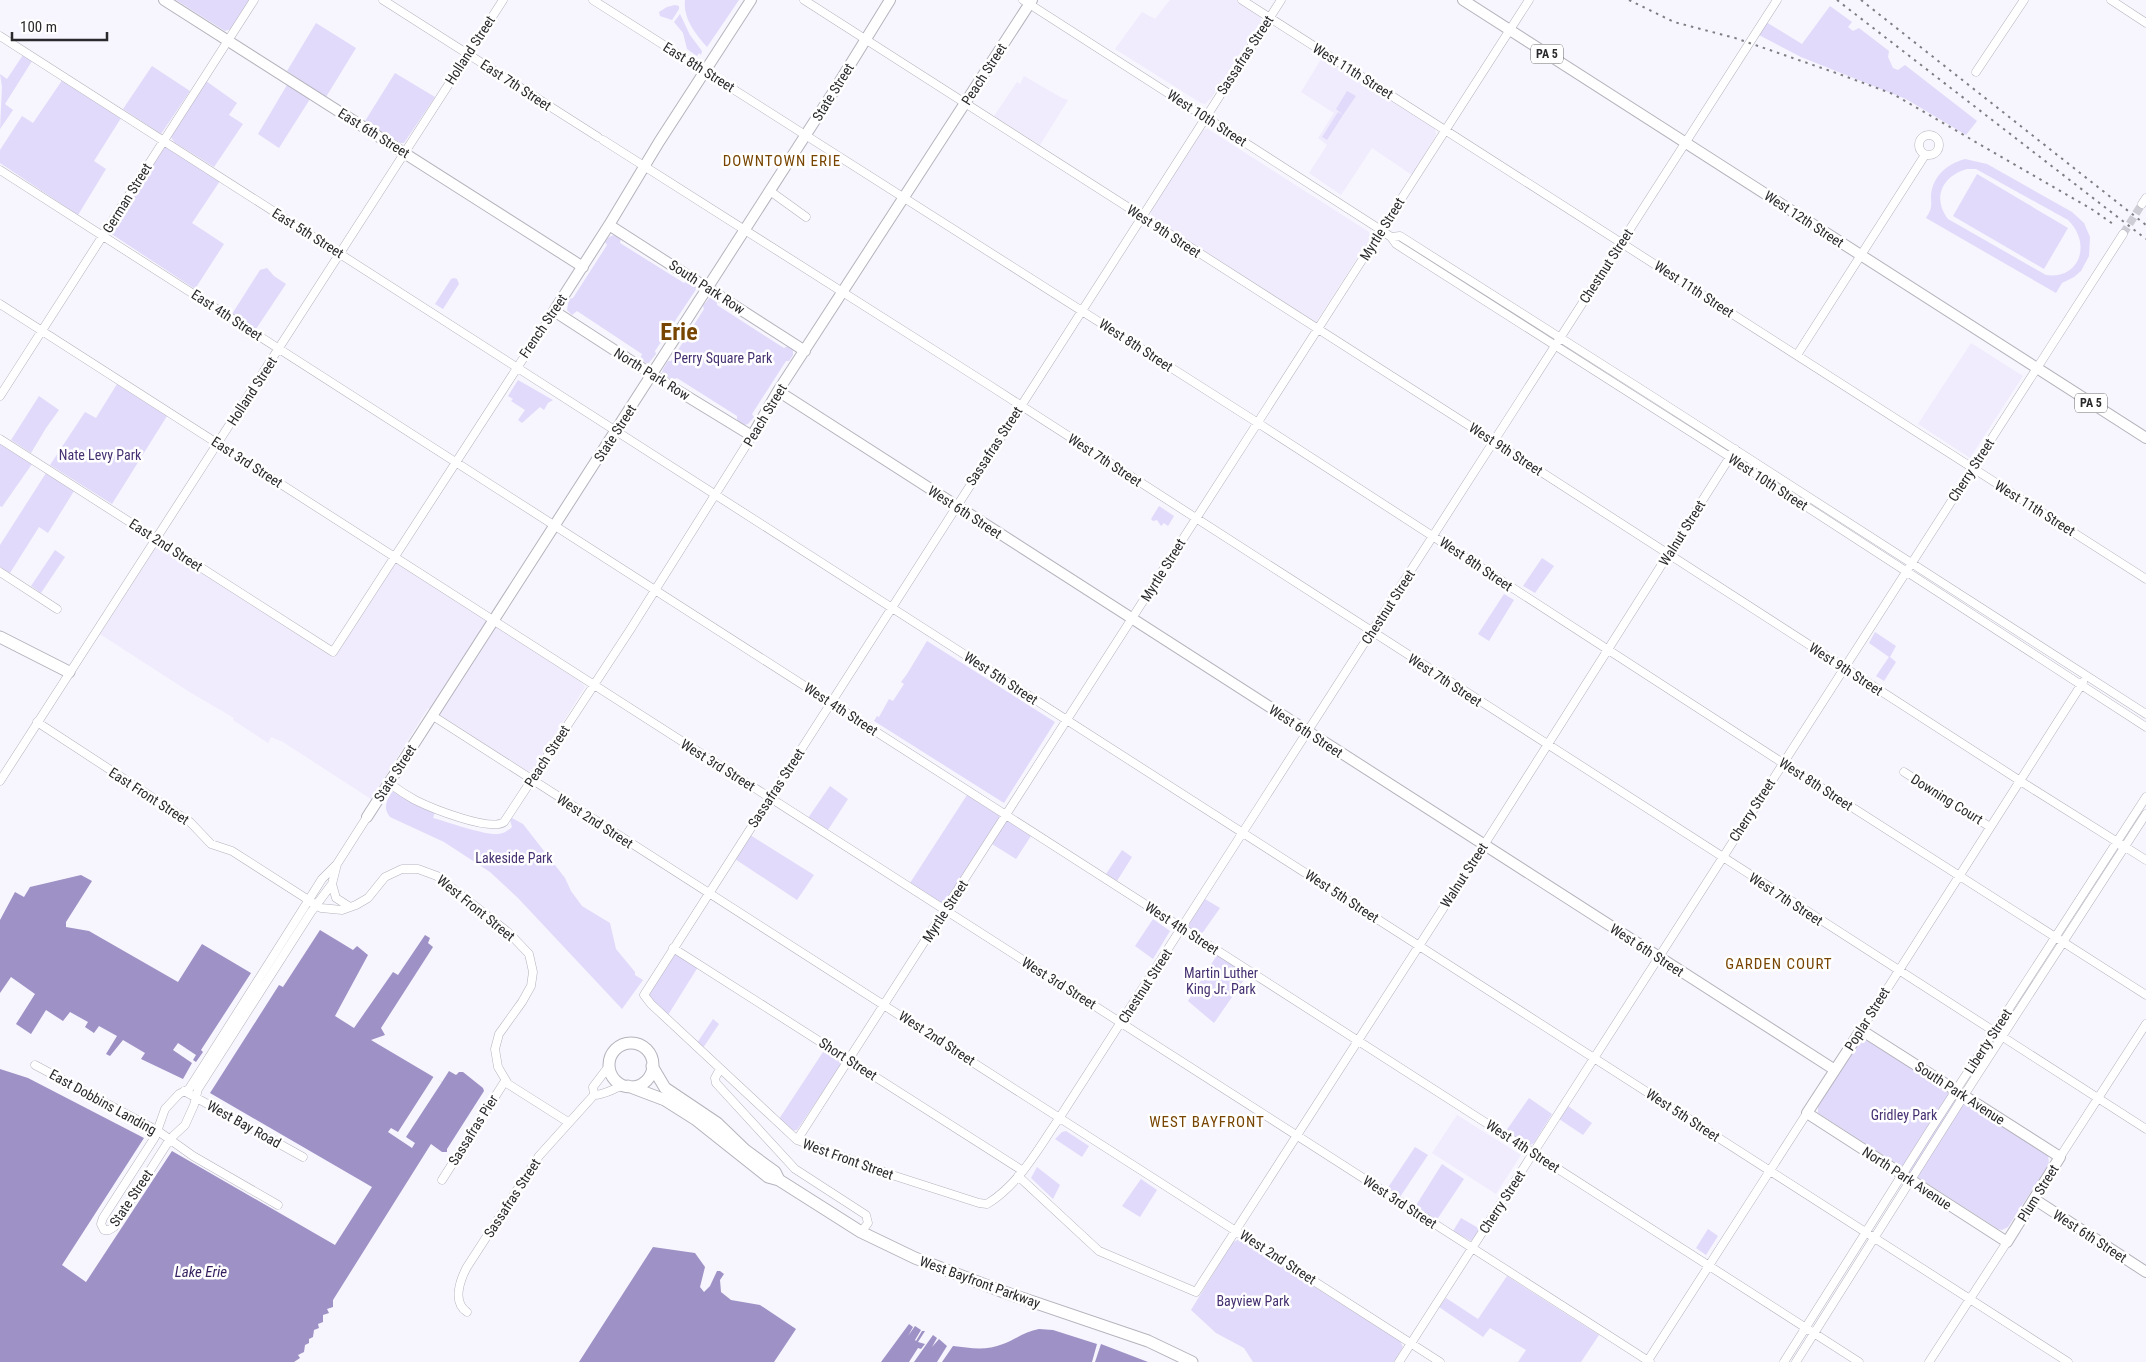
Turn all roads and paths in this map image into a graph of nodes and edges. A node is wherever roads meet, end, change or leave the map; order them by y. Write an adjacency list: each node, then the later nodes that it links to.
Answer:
1 (164, 0): 22 (main road, East 6th Street)
2 (254, 0): 22 (street, German Street)
3 (384, 0): 23 (street, East 7th Street)
4 (503, 0): 23 (street, Holland Street)
5 (593, 0): 24 (street, East 8th Street)
6 (751, 0): 24 (main road, French Street)
7 (804, 0): 21 (street, West 9th Street)
8 (890, 0): 21 (main road, State Street)
9 (1242, 0): 17 (street, West 11th Street)
10 (1281, 0): 17 (street, Sassafras Street)
11 (1463, 0): 19 (main road, West 12th Street / PA 5)
12 (1529, 0): 19 (street, Myrtle Street)
13 (1777, 0): 31 (street, Chestnut Street)
14 (2024, 0): 25 (street)
15 (2111, 0): 18 (street)
16 (1028, 1): 26 (main road, Peach Street); 27 (street, West 10th Street)
17 (1270, 18): 27 (street, Sassafras Street); 28 (street, West 11th Street)
18 (2146, 22)
19 (1510, 30): 28 (street, Myrtle Street); 31 (main road, West 12th Street / PA 5)
20 (0, 36): 30 (street, East 5th Street)
21 (865, 40): 26 (street, West 9th Street); 29 (main road, State Street)
22 (228, 41): 30 (street, German Street); 32 (main road, East 6th Street)
23 (468, 54): 32 (street, Holland Street); 34 (street, East 7th Street)
24 (705, 71): 29 (street, East 8th Street); 34 (main road, French Street)
25 (1976, 72)
26 (965, 104): 37 (main road, Peach Street); 39 (street, West 9th Street)
27 (1206, 117): 39 (street, Sassafras Street); 41 (street, West 10th Street)
28 (1446, 130): 41 (street, Myrtle Street); 46 (street, West 11th Street)
29 (806, 134): 36 (main road, State Street); 37 (street, West 8th Street)
30 (164, 140): 44 (street, German Street); 47 (street, East 5th Street)
31 (1685, 142): 46 (street, Chestnut Street); 48 (main road, West 12th Street / PA 5)
32 (404, 152): 47 (street, Holland Street); 49 (main road, East 6th Street)
33 (1925, 155): 48 (street)
34 (644, 166): 40 (main road, French Street); 42 (street, East 7th Street)
35 (0, 170): 44 (street, East 4th Street)
36 (770, 191): 38 (street); 42 (main road, State Street)
37 (905, 198): 53 (main road, Peach Street); 56 (street, West 8th Street)
38 (806, 217)
39 (1142, 217): 56 (street, Sassafras Street); 57 (street, West 9th Street)
40 (609, 225): 49 (main road, French Street); 51 (main road, South Park Row)
41 (1381, 230): 45 (street, West 10th Street); 57 (street, Myrtle Street)
42 (744, 231): 51 (main road, State Street); 53 (street, West 7th Street)
43 (2123, 234): 65 (street, Cherry Street)
44 (103, 236): 58 (street, German Street); 61 (street, East 4th Street)
45 (1390, 237): 50 (street, West 10th Street); 52 (street, West 10th Street)
46 (1621, 242): 59 (street, Chestnut Street); 63 (street, West 11th Street)
47 (340, 253): 61 (street, Holland Street); 64 (street, East 5th Street)
48 (1860, 255): 63 (street); 65 (main road, West 12th Street / PA 5)
49 (583, 267): 55 (main road, French Street)
50 (1470, 281): 52 (street); 59 (street, West 10th Street)
51 (707, 287): 62 (main road, South Park Row); 66 (main road, State Street)
52 (1466, 289): 60 (street, West 10th Street)
53 (843, 293): 62 (main road, Peach Street); 71 (street, West 7th Street)
54 (0, 304): 58 (street, East 3rd Street)
55 (554, 311): 64 (street, French Street); 66 (main road, North Park Row)
56 (1081, 311): 71 (street, Sassafras Street); 72 (street, West 8th Street)
57 (1318, 329): 72 (street, Myrtle Street); 77 (street, West 9th Street)
58 (42, 331): 69 (street, German Street); 78 (street, East 3rd Street)
59 (1559, 338): 60 (street, Chestnut Street); 68 (street, West 10th Street)
60 (1554, 346): 70 (street, West 10th Street); 77 (street, Chestnut Street)
61 (279, 349): 78 (street, Holland Street); 81 (street, East 4th Street)
62 (805, 351): 67 (main road, Peach Street)
63 (1796, 355): 82 (street, West 11th Street)
64 (516, 366): 73 (street, East 5th Street); 81 (street, French Street)
65 (2037, 368): 75 (main road, West 12th Street / PA 5); 82 (street, Cherry Street)
66 (651, 374): 73 (main road, State Street); 74 (main road, North Park Row)
67 (778, 391): 74 (main road, Peach Street); 84 (main road, West 6th Street)
68 (1648, 393): 70 (street); 79 (street, West 10th Street)
69 (0, 396)
70 (1642, 401): 80 (street, West 10th Street)
71 (1020, 406): 84 (street, Sassafras Street); 87 (street, West 7th Street)
72 (1258, 423): 87 (street, Myrtle Street); 89 (street, West 8th Street)
73 (616, 430): 83 (street, West 5th Street); 88 (main road, State Street)
74 (752, 436): 83 (street, Peach Street)
75 (2146, 438)
76 (0, 439): 90 (street, East 2nd Street)
77 (1493, 441): 89 (street, Chestnut Street); 91 (street, West 9th Street)
78 (218, 444): 90 (street, Holland Street); 92 (street, East 3rd Street)
79 (1735, 449): 80 (street, Walnut Street); 85 (street, West 10th Street)
80 (1730, 457): 86 (street, West 10th Street); 91 (street, Walnut Street)
81 (455, 461): 88 (street, East 4th Street); 92 (street, French Street)
82 (1972, 468): 93 (street, Cherry Street); 96 (street, West 11th Street)
83 (716, 494): 97 (street, Peach Street); 98 (street, West 5th Street)
84 (956, 506): 98 (street, Sassafras Street); 100 (main road, West 6th Street)
85 (1823, 507): 86 (street); 93 (street, West 10th Street)
86 (1818, 515): 95 (street, West 10th Street)
87 (1196, 519): 100 (street, Myrtle Street); 104 (street, West 7th Street)
88 (555, 526): 97 (street, West 4th Street); 102 (main road, State Street)
89 (1433, 536): 104 (street, Chestnut Street); 106 (street, West 8th Street)
90 (157, 540): 107 (street, East 2nd Street); 109 (street, Holland Street)
91 (1668, 555): 106 (street, Walnut Street); 108 (street, West 9th Street)
92 (393, 556): 102 (street, East 3rd Street); 107 (street, French Street)
93 (1911, 564): 95 (street, Cherry Street); 101 (street, West 10th Street)
94 (0, 572): 99 (street)
95 (1906, 572): 103 (street, West 10th Street); 108 (street, Cherry Street)
96 (2146, 580)
97 (655, 590): 111 (street, Peach Street); 113 (street, West 4th Street)
98 (892, 607): 113 (street, Sassafras Street); 116 (street, West 5th Street)
99 (56, 609)
100 (1132, 619): 116 (street, Myrtle Street); 119 (main road, West 6th Street)
101 (1998, 620): 103 (street); 110 (street, West 10th Street)
102 (494, 621): 111 (street, West 3rd Street); 115 (main road, State Street)
103 (1993, 628): 112 (street, West 10th Street)
104 (1372, 632): 119 (street, Chestnut Street); 120 (street, West 7th Street)
105 (0, 638): 109 (highway)
106 (1608, 650): 120 (street, Walnut Street); 121 (street, West 8th Street)
107 (332, 652)
108 (1844, 668): 121 (street, Cherry Street); 124 (street, West 9th Street)
109 (69, 672): 117 (street, Holland Street)
110 (2086, 676): 112 (street, Poplar Street); 114 (street, West 10th Street)
111 (594, 685): 123 (street, Peach Street); 128 (street, West 3rd Street)
112 (2081, 685): 118 (street, West 10th Street); 124 (street, Poplar Street)
113 (831, 702): 128 (street, Sassafras Street); 130 (street, West 4th Street)
114 (2146, 714)
115 (433, 716): 123 (street, West 2nd Street); 126 (main road, State Street)
116 (1068, 720): 130 (street, Myrtle Street); 133 (street, West 5th Street)
117 (37, 722): 125 (street, Holland Street); 143 (street, East Front Street)
118 (2146, 727)
119 (1308, 732): 133 (street, Chestnut Street); 135 (main road, West 6th Street)
120 (1547, 745): 135 (street, Walnut Street); 137 (street, West 7th Street)
121 (1783, 763): 137 (street, Cherry Street); 140 (street, West 8th Street)
122 (1904, 772): 132 (street, Downing Court)
123 (532, 780): 126 (street, Peach Street); 142 (street, West 2nd Street)
124 (2019, 780): 132 (street, Poplar Street); 134 (street, West 9th Street)
125 (0, 781)
126 (389, 784): 131 (main road, State Street)
127 (2146, 797): 134 (street, Liberty Street)
128 (770, 798): 142 (street, Sassafras Street); 145 (street, West 3rd Street)
129 (2146, 814): 136 (street, Liberty Street)
130 (1006, 815): 145 (street, Myrtle Street); 146 (street, West 4th Street)
131 (367, 817): 139 (street, State Street)
132 (1990, 827): 140 (street, Poplar Street)
133 (1243, 833): 146 (street, Chestnut Street); 149 (street, West 5th Street)
134 (2117, 842): 136 (street, West 9th Street); 147 (street, Liberty Street)
135 (1484, 845): 149 (street, Walnut Street); 151 (main road, West 6th Street)
136 (2125, 846): 138 (street, West 9th Street); 148 (street, Liberty Street)
137 (1722, 858): 151 (street, Cherry Street); 152 (street, West 7th Street)
138 (2146, 860)
139 (337, 864): 141 (street, State Street); 143 (street, State Street)
140 (1959, 875): 147 (street, West 8th Street); 152 (street, Poplar Street)
141 (332, 884): 143 (street, State Street); 144 (street)
142 (709, 893): 150 (street, Sassafras Street); 155 (street, West 2nd Street)
143 (312, 903): 144 (street, West Front Street); 171 (street, State Street); 174 (street, State Street)
144 (350, 907): 169 (street, West Front Street)
145 (946, 910): 155 (street, Myrtle Street); 156 (street, West 3rd Street)
146 (1182, 928): 156 (street, Chestnut Street); 161 (street, West 4th Street)
147 (2055, 936): 148 (street, West 8th Street); 159 (street, Liberty Street)
148 (2062, 942): 154 (street, West 8th Street); 160 (street, Liberty Street)
149 (1418, 945): 161 (street, Walnut Street); 162 (street, West 5th Street)
150 (674, 948): 153 (street, Sassafras Street); 163 (street, Short Street)
151 (1659, 958): 162 (street, Cherry Street); 168 (main road, West 6th Street)
152 (1898, 971): 158 (street, Poplar Street); 159 (street, West 7th Street)
153 (644, 995): 167 (street, West Front Street)
154 (2146, 995)
155 (885, 1005): 163 (street, Myrtle Street); 177 (street, West 2nd Street)
156 (1121, 1022): 177 (street, Chestnut Street); 181 (street, West 3rd Street)
157 (2146, 1024): 175 (street, Plum Street)
158 (1861, 1030): 168 (main road, Poplar Street); 172 (main road, South Park Avenue)
159 (1994, 1032): 160 (street, West 7th Street); 172 (street, Liberty Street)
160 (2002, 1037): 172 (street, Liberty Street); 175 (street, West 7th Street)
161 (1358, 1041): 181 (street, Walnut Street); 184 (street, West 4th Street)
162 (1594, 1058): 184 (street, Cherry Street); 187 (street, West 5th Street)
163 (849, 1060): 183 (street, Myrtle Street); 188 (street, Short Street)
164 (35, 1065): 180 (street, East Dobbins Landing)
165 (609, 1066): 166 (highway); 170 (highway); 173 (street, Sassafras Street)
166 (652, 1066): 170 (highway); 191 (highway, West Bayfront Parkway)
167 (720, 1070): 183 (street, West Front Street); 196 (street)
168 (1835, 1070): 176 (main road, Poplar Street)
169 (504, 1081): 178 (street); 190 (street, Sassafras Pier)
170 (626, 1086): 173 (street, Sassafras Street); 191 (highway, West Bayfront Parkway)
171 (184, 1091): 174 (street, West Bay Road); 180 (street, State Street)
172 (1960, 1093): 185 (main road, South Park Avenue); 189 (street, Liberty Street)
173 (594, 1095): 178 (street, Sassafras Street)
174 (195, 1097): 182 (street, State Street); 186 (street, West Bay Road)
175 (2098, 1098): 179 (street, West 7th Street); 185 (street, Plum Street)
176 (1807, 1113): 187 (street, Poplar Street); 189 (main road, North Park Avenue)
177 (1060, 1117): 188 (street, Chestnut Street); 195 (street, West 2nd Street)
178 (568, 1122): 204 (street, Sassafras Street)
179 (2146, 1129)
180 (158, 1131): 182 (street, East Dobbins Landing); 182 (street, State Street)
181 (1297, 1136): 195 (street, Walnut Street); 200 (street, West 3rd Street)
182 (170, 1139): 194 (street, East Dobbins Landing)
183 (797, 1140): 193 (street, West Front Street)
184 (1533, 1153): 200 (street, Cherry Street); 201 (street, West 4th Street)
185 (2060, 1157): 192 (main road, Plum Street)
186 (303, 1158)
187 (1770, 1170): 197 (street, West 5th Street); 201 (street, Poplar Street)
188 (1020, 1174): 193 (street, Chestnut Street); 195 (street, Walnut Street)
189 (1907, 1177): 197 (street, Liberty Street); 198 (street, Liberty Street); 199 (main road, North Park Avenue)
190 (442, 1180)
191 (779, 1180): 196 (highway, West Bayfront Parkway)
192 (2034, 1200): 199 (main road, Plum Street); 202 (main road, West 6th Street)
193 (987, 1204)
194 (278, 1205)
195 (1235, 1230): 207 (street, West 2nd Street)
196 (861, 1232): 208 (highway, West Bayfront Parkway)
197 (1867, 1232): 198 (street, West 5th Street); 205 (street, Liberty Street)
198 (1876, 1237): 203 (street, West 5th Street); 206 (street, Liberty Street)
199 (2007, 1242): 203 (street, Plum Street)
200 (1472, 1248): 207 (street, Cherry Street); 211 (street, West 3rd Street)
201 (1708, 1266): 205 (street, West 4th Street); 211 (street, Poplar Street)
202 (2146, 1272)
203 (1969, 1300): 215 (street, Plum Street); 216 (street, West 5th Street)
204 (466, 1312)
205 (1806, 1327): 206 (street, West 4th Street); 212 (street, Liberty Street)
206 (1815, 1333): 213 (street, Liberty Street); 214 (street, West 4th Street)
207 (1411, 1343): 209 (street, Cherry Street); 210 (street, West 2nd Street)
208 (1192, 1362)
209 (1399, 1362)
210 (1440, 1362)
211 (1648, 1362)
212 (1784, 1362)
213 (1796, 1362)
214 (1859, 1362)
215 (1929, 1362)
216 (2068, 1362)

